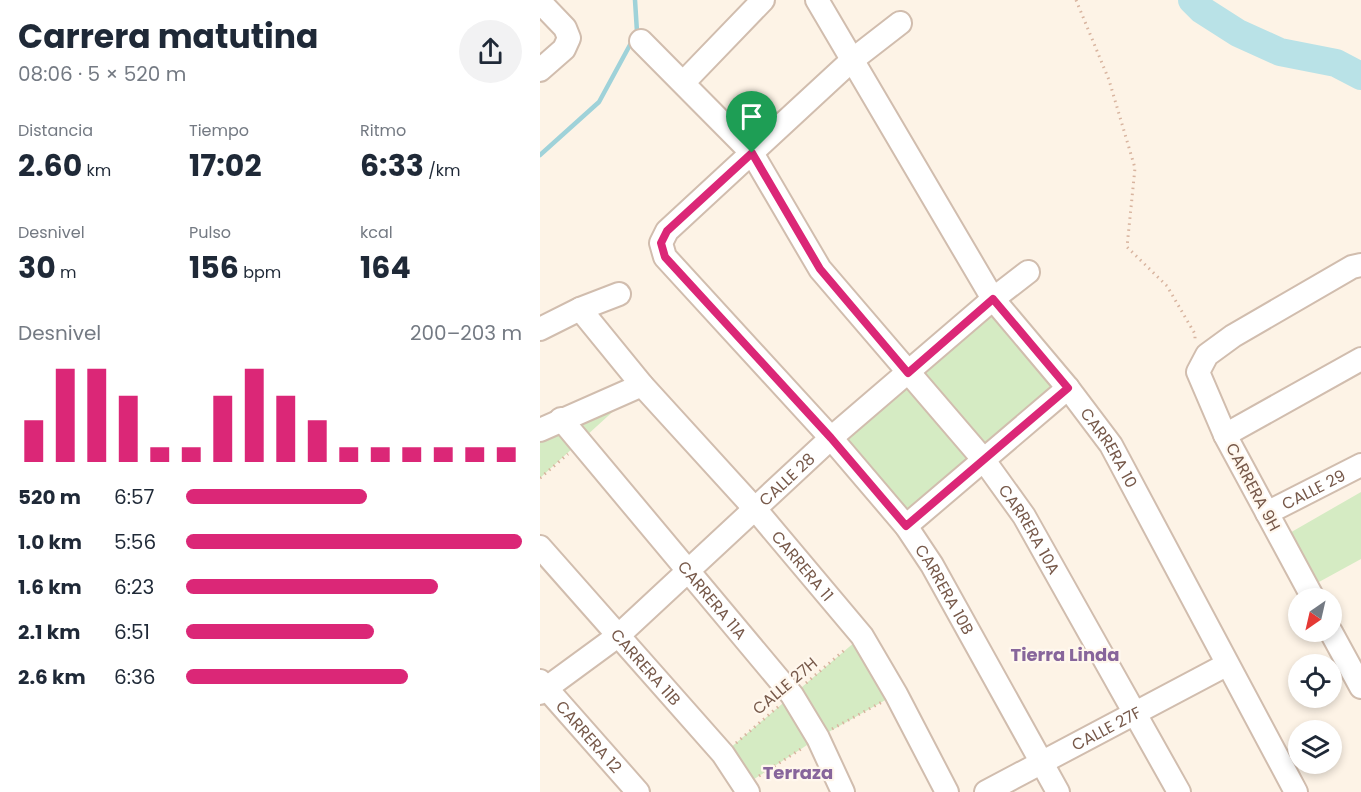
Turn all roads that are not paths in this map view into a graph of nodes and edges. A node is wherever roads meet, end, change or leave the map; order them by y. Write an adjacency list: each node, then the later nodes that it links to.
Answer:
1 (763, 0): 8 (street)
2 (817, 0): 6 (street, CARRERA 10)
3 (540, 2): 7 (street)
4 (900, 23): 6 (street)
5 (641, 40): 8 (street, CARRERA 10A)
6 (851, 61): 9 (street); 13 (street, CARRERA 10)
7 (540, 70)
8 (684, 82): 9 (street, CARRERA 10A)
9 (752, 153): 17 (street, CARRERA 10A); 23 (street, CARRERA 10B)
10 (1361, 265): 22 (street, CARRERA 9H)
11 (1028, 272): 13 (street, CALLE 28)
12 (619, 294): 14 (street)
13 (993, 299): 17 (street, CALLE 28); 19 (street, CARRERA 10)
14 (580, 309): 15 (street); 18 (street, CARRERA 11)
15 (540, 329)
16 (1361, 359): 22 (street)
17 (908, 373): 23 (street, CALLE 28); 24 (street, CARRERA 10A)
18 (642, 385): 20 (street); 26 (street, CARRERA 11)
19 (1068, 388): 24 (street); 34 (street, CARRERA 10)
20 (561, 419): 21 (street); 30 (street, CARRERA 11A)
21 (540, 430)
22 (1226, 435): 27 (street, CARRERA 9H)
23 (831, 438): 26 (street, CALLE 28); 28 (street, CARRERA 10B)
24 (983, 459): 28 (street); 37 (street, CARRERA 10A)
25 (1361, 465): 27 (street, CALLE 29)
26 (756, 510): 30 (street, CALLE 28); 42 (street, CARRERA 11)
27 (1267, 513): 31 (street, CARRERA 9H)
28 (906, 526): 38 (street, CARRERA 10B)
29 (540, 547): 32 (street, CARRERA 11B)
30 (690, 571): 32 (street, CALLE 28); 41 (street, CARRERA 11A)
31 (1308, 588)
32 (619, 635): 36 (street, CALLE 28); 40 (street, CARRERA 11B)
33 (1337, 642): 35 (street)
34 (1226, 665): 37 (street, CALLE 27F); 46 (street, CARRERA 10)
35 (1360, 684)
36 (542, 688): 39 (street, CARRERA 12)
37 (1136, 715): 38 (street, CALLE 27F); 45 (street, CARRERA 10A)
38 (1042, 762): 43 (street, CALLE 27F); 44 (street, CARRERA 10B)
39 (638, 792)
40 (748, 792)
41 (843, 792)
42 (947, 792)
43 (986, 792)
44 (1058, 792)
45 (1179, 792)
46 (1296, 792)

